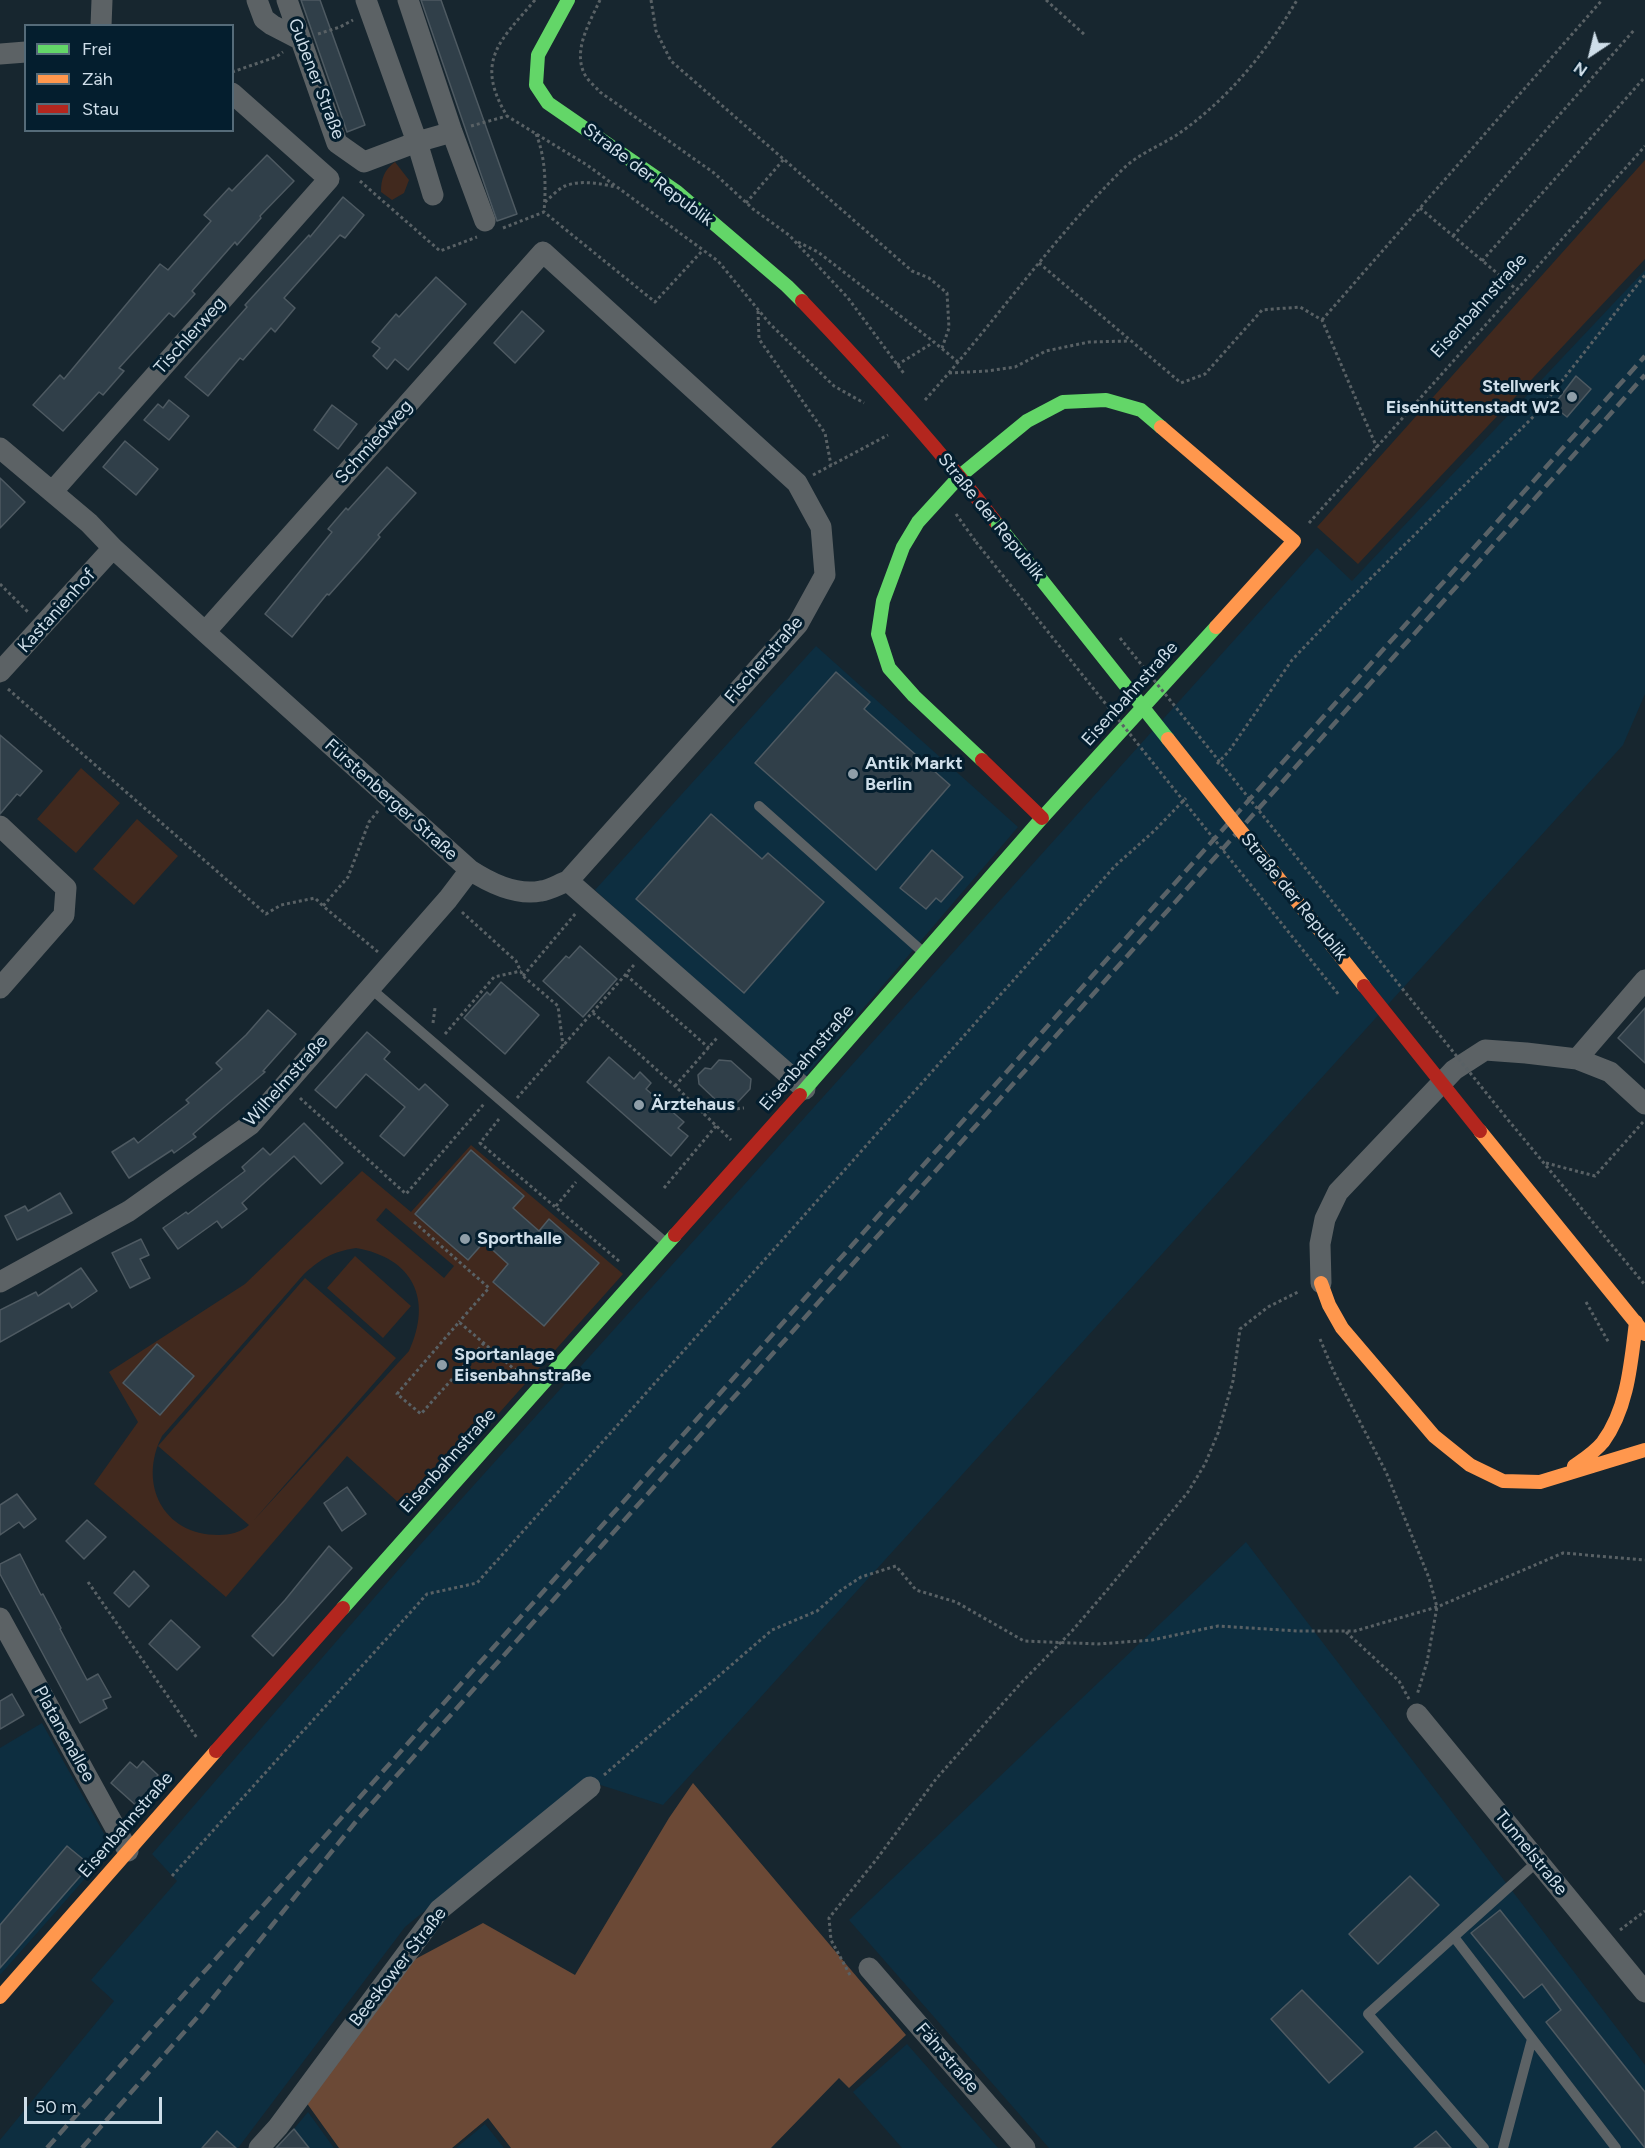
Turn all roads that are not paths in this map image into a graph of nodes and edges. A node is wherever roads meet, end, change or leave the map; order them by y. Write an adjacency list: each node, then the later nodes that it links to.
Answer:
1 (102, 0): 7 (street)
2 (257, 0): 8 (street)
3 (287, 0): 8 (street, Gubener Straße)
4 (366, 0): 13 (street)
5 (408, 0): 12 (street)
6 (568, 0): 18 (main road, Straße der Republik)
7 (101, 24)
8 (301, 40): 13 (street, Gubener Straße)
9 (24, 52): 10 (street)
10 (0, 54)
11 (234, 95): 19 (street, Tischlerweg)
12 (452, 132): 13 (street, Gubener Straße); 15 (street)
13 (417, 142): 14 (street)
14 (433, 195)
15 (488, 229)
16 (543, 252): 21 (street, Schmiedweg); 27 (street, Fischerstraße)
17 (0, 448): 19 (street, Fürstenberger Straße)
18 (960, 476): 24 (main road); 24 (main road, Eisenbahnstraße); 38 (main road, Straße der Republik, bridge)
19 (52, 492): 20 (street, Fürstenberger Straße)
20 (113, 548): 21 (street, Fürstenberger Straße); 22 (street, Kastanienhof)
21 (204, 632): 26 (street, Fürstenberger Straße)
22 (0, 672)
23 (759, 806): 28 (lane)
24 (1042, 818): 28 (main road, Eisenbahnstraße)
25 (0, 826): 31 (street)
26 (470, 870): 27 (street, Fürstenberger Straße); 30 (street, Wilhelmstraße)
27 (568, 881): 33 (street)
28 (924, 953): 33 (main road, Eisenbahnstraße)
29 (1645, 980): 32 (street)
30 (369, 987): 35 (lane); 36 (street, Wilhelmstraße)
31 (0, 988)
32 (1577, 1059): 34 (street); 37 (street)
33 (805, 1089): 35 (main road, Eisenbahnstraße)
34 (1645, 1104)
35 (667, 1244): 45 (main road, Eisenbahnstraße)
36 (0, 1282)
37 (1321, 1283): 41 (main road)
38 (1640, 1324): 39 (main road, Straße der Republik); 41 (main road)
39 (1645, 1334)
40 (1645, 1450): 41 (main road)
41 (1565, 1473)
42 (0, 1618): 45 (street, Platanenallee)
43 (1417, 1713): 46 (street, Tunnelstraße)
44 (590, 1787): 52 (street, Beeskower Straße)
45 (128, 1851): 50 (main road, Eisenbahnstraße)
46 (1538, 1861): 47 (lane); 49 (street, Tunnelstraße)
47 (1454, 1937): 51 (lane); 54 (lane)
48 (862, 1974): 53 (street, Fährstraße)
49 (1645, 1992)
50 (0, 1997)
51 (1532, 2039): 55 (lane); 56 (lane)
52 (259, 2148)
53 (1024, 2148)
54 (1484, 2148)
55 (1503, 2148)
56 (1616, 2148)

